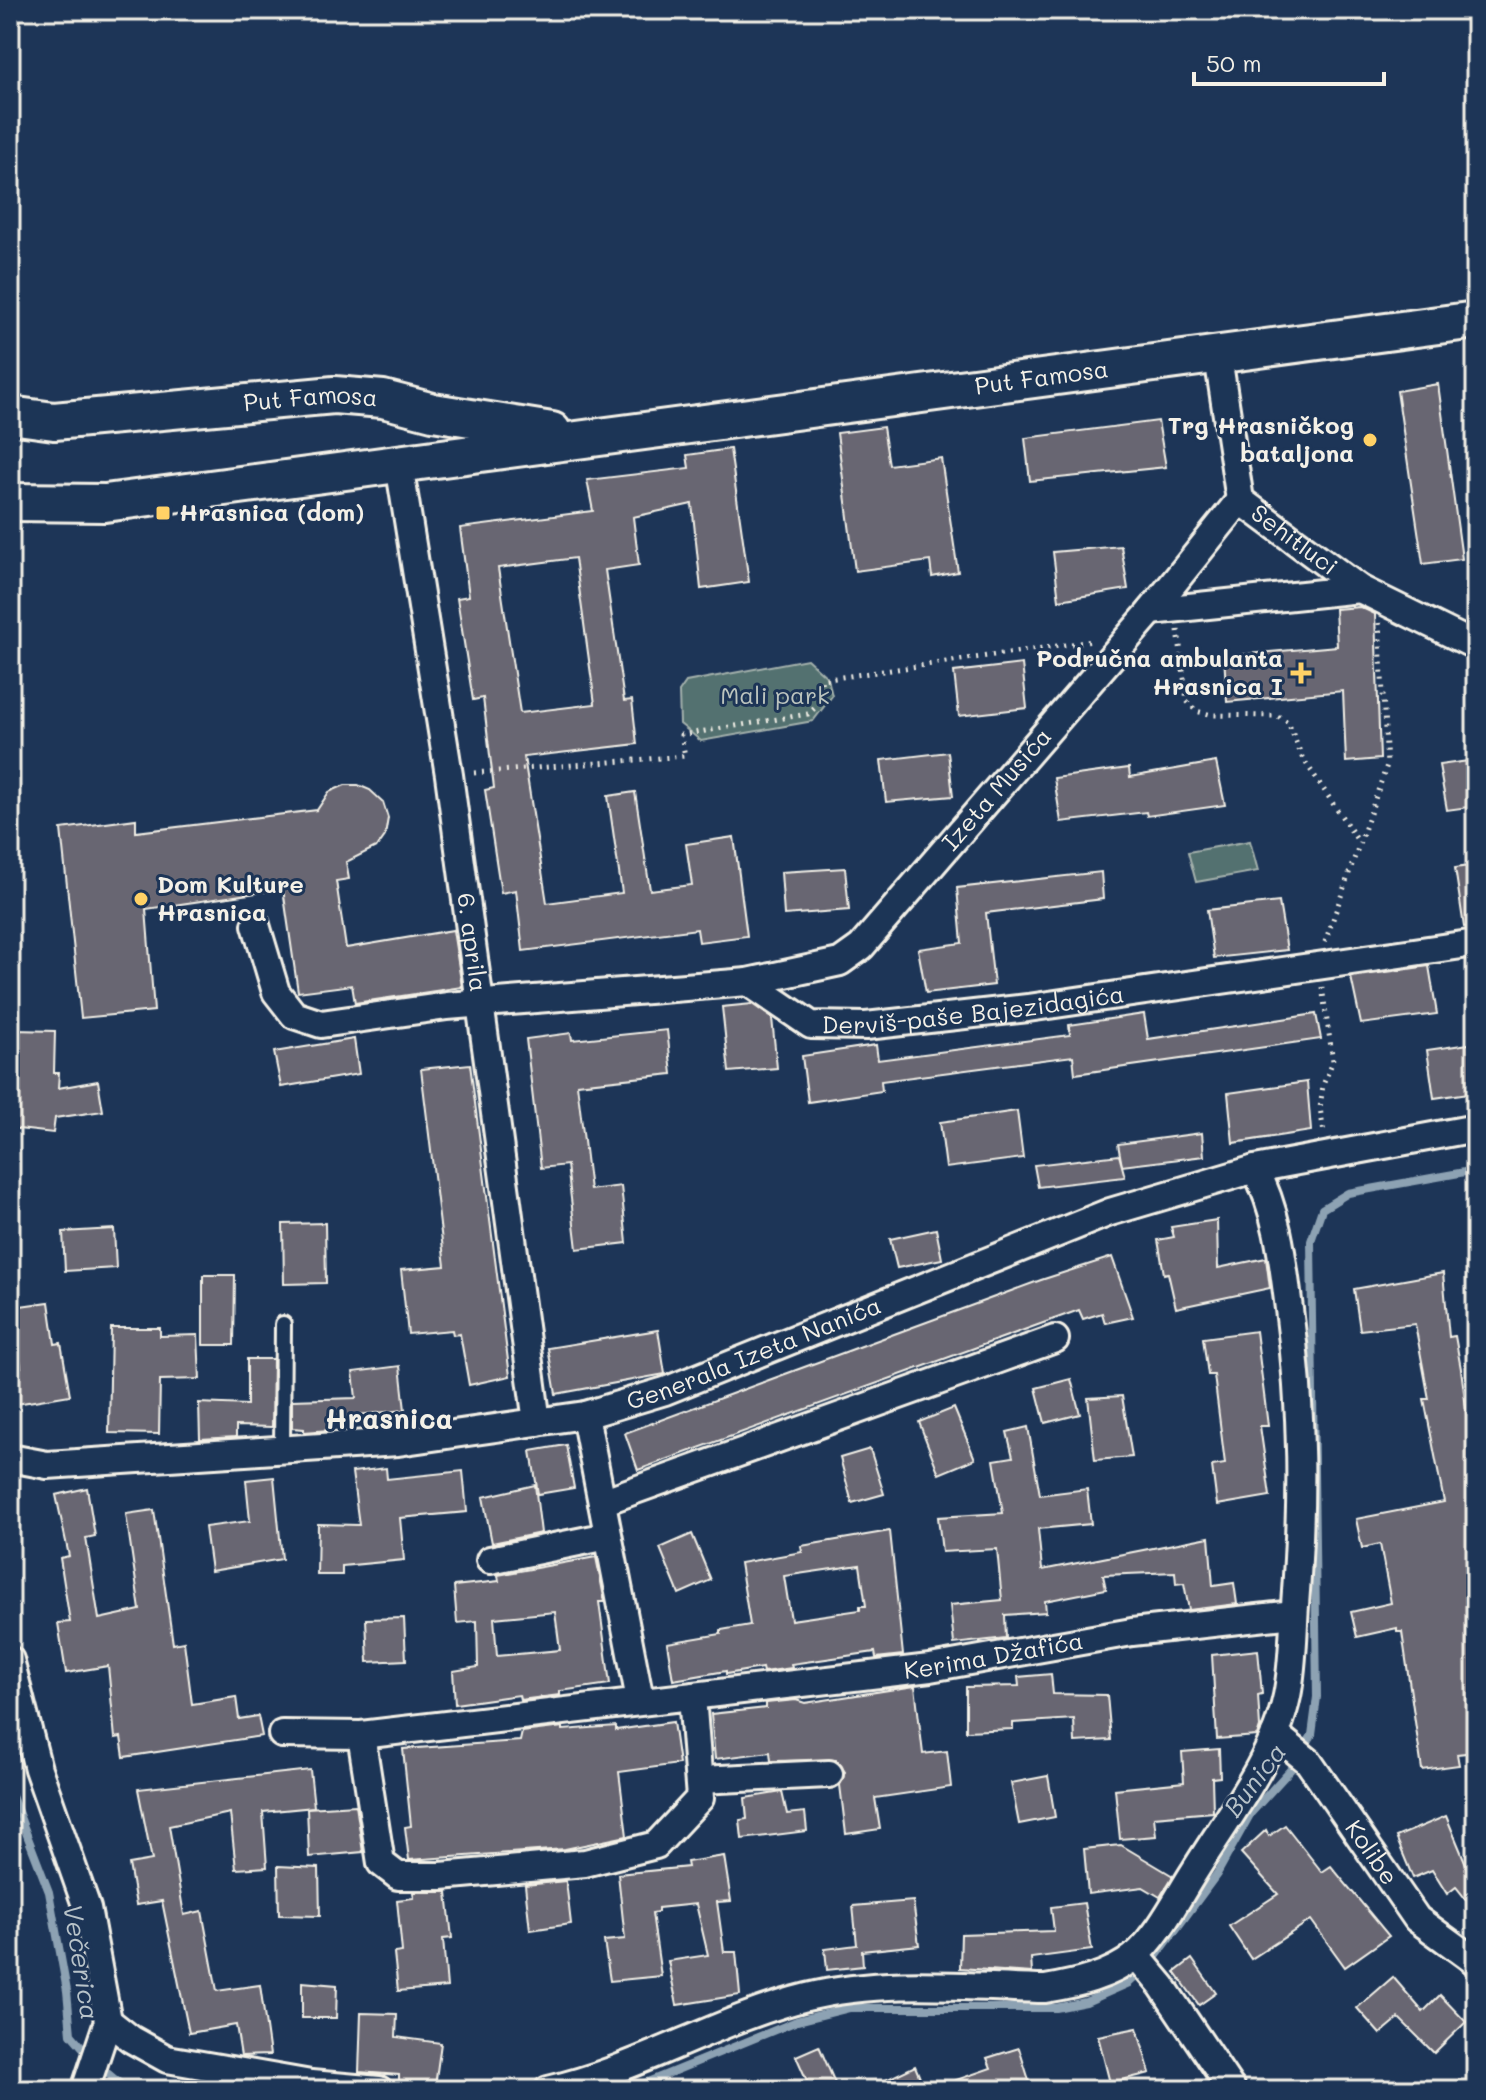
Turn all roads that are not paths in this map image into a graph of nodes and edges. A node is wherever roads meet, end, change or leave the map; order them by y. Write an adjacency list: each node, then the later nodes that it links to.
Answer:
1 (1476, 320): 2 (main road, Put Famosa)
2 (1218, 357): 4 (main road, Put Famosa); 6 (street, Šehitluci)
3 (10, 415): 4 (main road, Put Famosa)
4 (610, 437): 5 (main road, Put Famosa)
5 (399, 464): 7 (main road, Put Famosa); 14 (street, 6. aprila)
6 (1240, 500): 8 (street, Šehitluci); 9 (street, Izeta Musića)
7 (10, 502)
8 (1368, 594): 9 (street); 10 (street, Šehitluci)
9 (1164, 610): 13 (street, Izeta Musića)
10 (1476, 646)
11 (256, 925): 14 (street)
12 (1476, 943): 13 (street, Derviš-paše Bajezidagića)
13 (748, 982): 14 (street)
14 (478, 1004): 20 (street, 6. aprila)
15 (1476, 1128): 16 (street, Generala Izeta Nanića)
16 (1255, 1169): 19 (street, Generala Izeta Nanića); 26 (street)
17 (283, 1324): 21 (lane)
18 (1055, 1339): 23 (street)
19 (585, 1415): 20 (street, Generala Izeta Nanića); 23 (street)
20 (537, 1422): 21 (street, Generala Izeta Nanića)
21 (282, 1450): 22 (street, Generala Izeta Nanića)
22 (10, 1458)
23 (602, 1502): 24 (street)
24 (608, 1536): 25 (street); 29 (street)
25 (490, 1560)
26 (1294, 1614): 28 (street, Kerima Džafića); 32 (street)
27 (10, 1660): 37 (street)
28 (692, 1696): 29 (street, Kerima Džafića); 34 (street)
29 (640, 1700): 31 (street, Kerima Džafića)
30 (282, 1734): 31 (street, Kerima Džafića)
31 (361, 1735): 34 (street)
32 (1292, 1747): 35 (street, Kolibe); 36 (street)
33 (829, 1774): 34 (street)
34 (699, 1780)
35 (1476, 1962)
36 (1143, 1964): 40 (street); 43 (street)
37 (104, 2032): 38 (street); 39 (street)
38 (222, 2080): 41 (street)
39 (86, 2086)
40 (587, 2086): 42 (street)
41 (379, 2090)
42 (548, 2090)
43 (1232, 2090)

